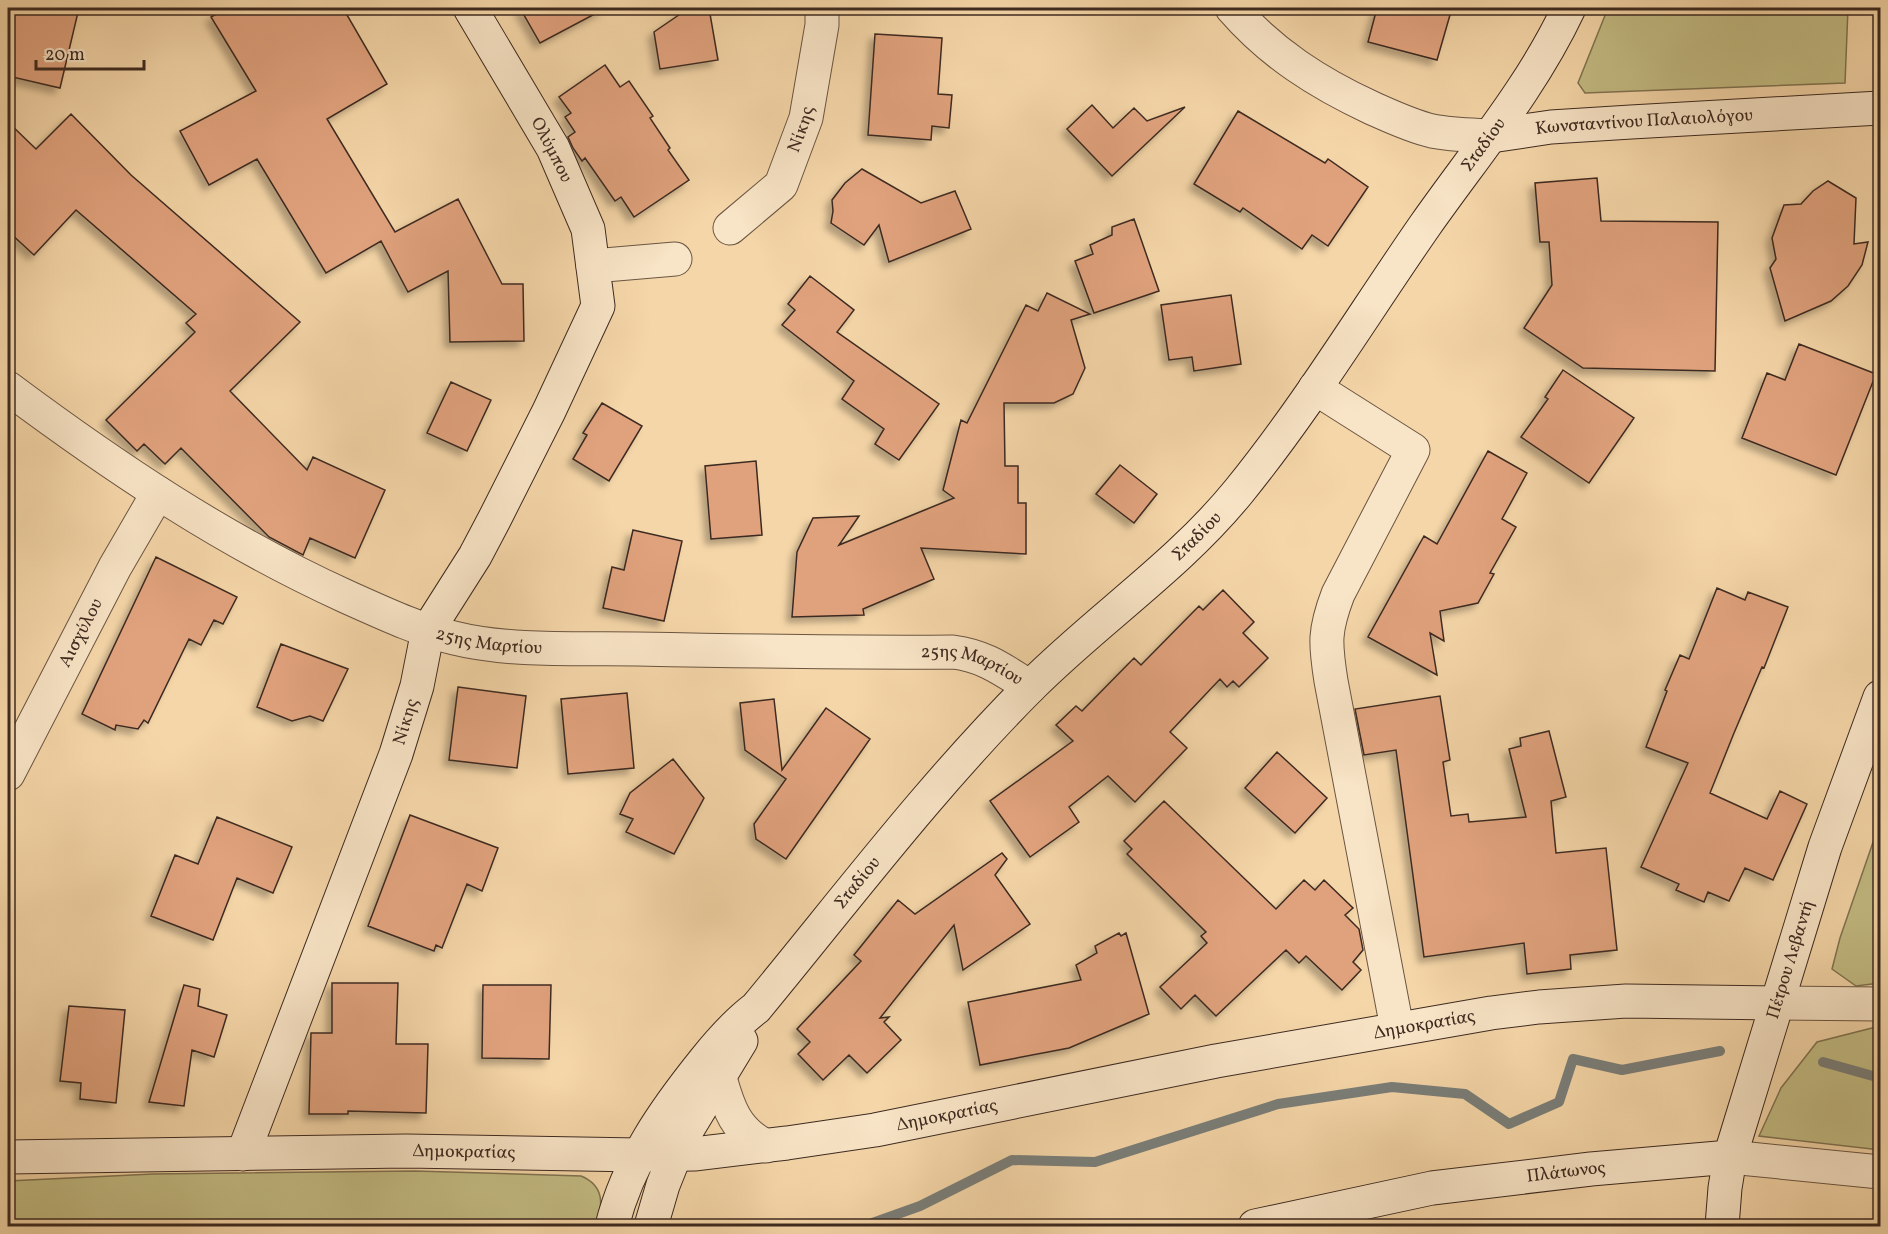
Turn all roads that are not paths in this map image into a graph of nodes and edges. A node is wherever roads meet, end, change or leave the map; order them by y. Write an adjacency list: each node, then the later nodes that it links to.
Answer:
1 (470, 8): 9 (street, Ολύμπου)
2 (822, 8): 7 (street, Νίκης)
3 (1232, 8): 6 (street, Κωνσταντίνου Παλαιολόγου)
4 (1569, 8): 6 (street, Σταδίου)
5 (1881, 108): 6 (street, Κωνσταντίνου Παλαιολόγου)
6 (1491, 136): 12 (street, Σταδίου)
7 (730, 228)
8 (675, 259): 9 (street)
9 (593, 266): 10 (street, Ολύμπου)
10 (598, 306): 14 (street, Νίκης)
11 (8, 388): 13 (street, 25ης Μαρτίου)
12 (1315, 388): 15 (street, Σταδίου); 21 (street)
13 (158, 493): 14 (street, 25ης Μαρτίου); 17 (street, Αισχύλου)
14 (428, 630): 15 (street, 25ης Μαρτίου); 24 (street, Νίκης)
15 (1030, 687): 20 (street, Σταδίου)
16 (1881, 697): 18 (street, Πέτρου Λεβαντή)
17 (8, 774)
18 (1779, 1003): 19 (street, Δημοκρατίας); 21 (street, Δημοκρατίας); 28 (street, Πέτρου Λεβαντή)
19 (1881, 1004)
20 (756, 1008): 22 (street, Σταδίου); 26 (street, Σταδίου)
21 (1397, 1028): 23 (street, Δημοκρατίας)
22 (720, 1078): 23 (street); 25 (street, Σταδίου)
23 (766, 1146): 25 (street, Δημοκρατίας)
24 (243, 1154): 26 (street, Δημοκρατίας); 27 (street, Δημοκρατίας)
25 (675, 1154): 26 (street, Δημοκρατίας); 31 (street, Σταδίου)
26 (639, 1155): 30 (street, Σταδίου)
27 (8, 1157)
28 (1730, 1158): 29 (street, Πλάτωνος); 32 (street, Πλάτωνος); 33 (street, Πέτρου Λεβαντή)
29 (1881, 1172)
30 (612, 1227)
31 (651, 1227)
32 (1255, 1227)
33 (1722, 1227)

